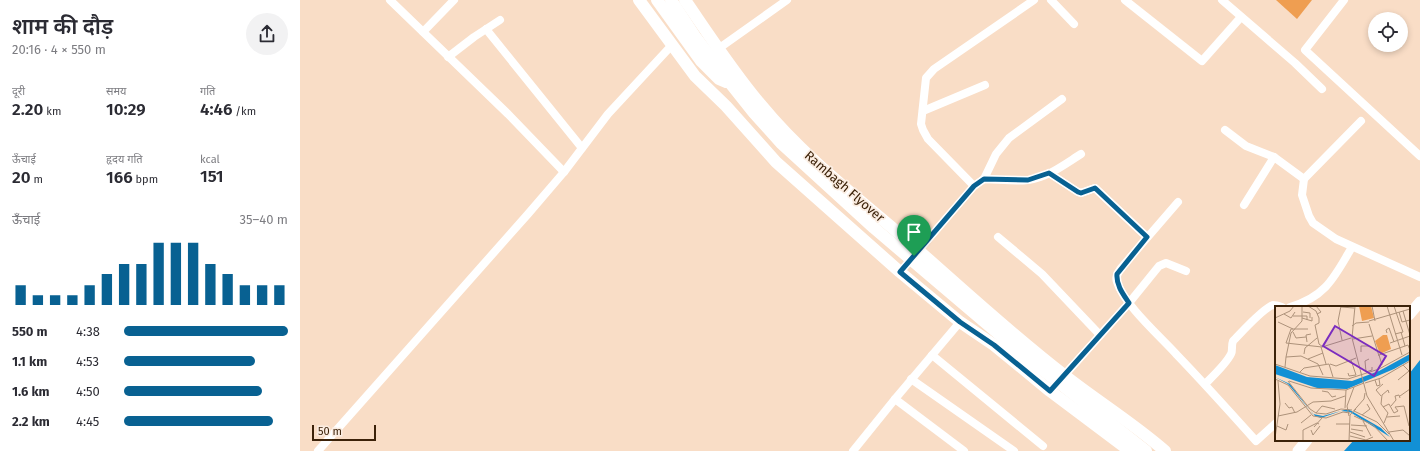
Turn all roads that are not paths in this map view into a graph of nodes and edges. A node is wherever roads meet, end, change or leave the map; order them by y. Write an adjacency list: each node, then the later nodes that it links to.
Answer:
1 (390, 0): 18 (street)
2 (454, 0): 18 (street)
3 (639, 0): 19 (main road)
4 (657, 0): 22 (main road)
5 (671, 0): 22 (main road, Rambagh Flyover)
6 (678, 0): 43 (main road)
7 (684, 0): 20 (main road, Rambagh Flyover)
8 (787, 0): 20 (street)
9 (1034, 0): 26 (street)
10 (1051, 0): 16 (street)
11 (1125, 0): 14 (street)
12 (1222, 0): 14 (street)
13 (1344, 0): 31 (street)
14 (1241, 17): 24 (street)
15 (500, 20): 17 (street)
16 (1074, 24)
17 (486, 29): 21 (street); 29 (street)
18 (422, 32): 21 (street)
19 (672, 45): 29 (street); 45 (main road)
20 (718, 49): 70 (main road, Rambagh Flyover)
21 (448, 57): 33 (street)
22 (731, 84): 68 (main road, Rambagh Flyover)
23 (984, 85): 26 (street)
24 (1322, 89)
25 (1062, 100): 35 (street)
26 (923, 111): 37 (street)
27 (1361, 121): 36 (street)
28 (1225, 130): 32 (street)
29 (582, 148): 33 (street)
30 (1081, 154): 34 (street)
31 (1420, 156)
32 (1274, 157): 36 (street); 39 (street)
33 (564, 172): 63 (street)
34 (1049, 173): 35 (street); 41 (street)
35 (984, 179): 37 (street)
36 (1304, 179): 42 (street)
37 (974, 186): 43 (street)
38 (1178, 202): 41 (street)
39 (1244, 205)
40 (998, 237): 53 (street)
41 (1147, 237): 48 (street)
42 (1352, 246): 46 (street); 50 (street)
43 (914, 256): 45 (street); 55 (main road)
44 (1186, 271): 48 (street)
45 (900, 272): 52 (main road)
46 (1420, 277)
47 (1420, 302): 51 (main road)
48 (1129, 303): 53 (street); 57 (street)
49 (1278, 306): 57 (street)
50 (1296, 306)
51 (1410, 315)
52 (960, 322): 54 (street); 58 (main road)
53 (1100, 335): 55 (street)
54 (932, 355): 56 (street); 62 (street)
55 (1061, 378): 58 (street); 69 (main road)
56 (911, 380): 59 (street); 66 (street)
57 (1205, 384): 60 (street)
58 (1050, 391): 67 (main road)
59 (895, 399): 64 (street); 65 (street)
60 (1275, 424)
61 (1306, 441): 71 (main road)
62 (1043, 446)
63 (318, 451)
64 (853, 451)
65 (964, 451)
66 (1014, 451)
67 (1130, 451)
68 (1146, 451)
69 (1152, 451)
70 (1165, 451)
71 (1298, 451)

